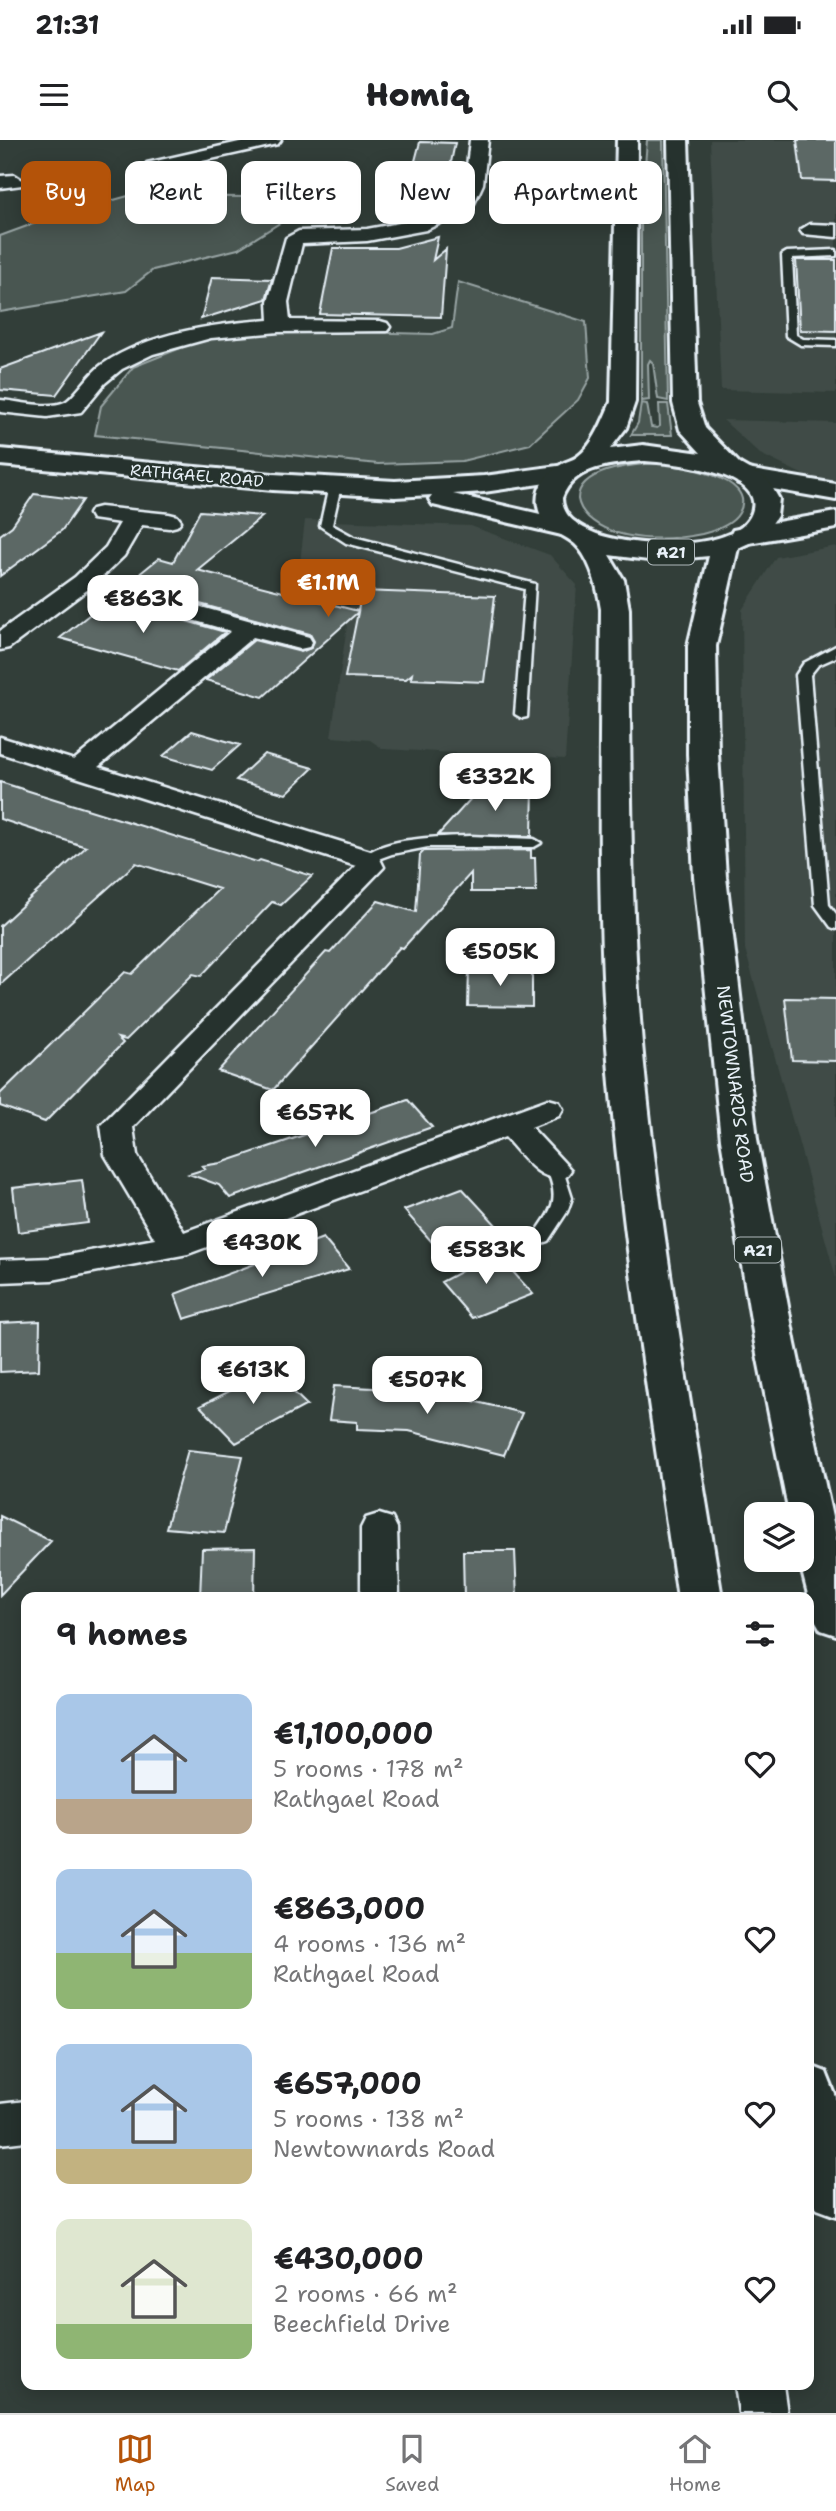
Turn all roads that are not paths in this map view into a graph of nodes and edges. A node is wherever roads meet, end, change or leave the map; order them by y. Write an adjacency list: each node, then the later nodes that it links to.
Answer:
1 (272, 140): 5 (street)
2 (479, 140): 9 (street)
3 (627, 140): 14 (main road)
4 (678, 140): 15 (main road, A21)
5 (179, 161)
6 (810, 230): 7 (street)
7 (836, 231)
8 (836, 253): 11 (lane)
9 (280, 324): 10 (street); 12 (street)
10 (380, 327)
11 (836, 343)
12 (0, 406)
13 (0, 457): 16 (main road, RATHGAEL ROAD)
14 (576, 468): 15 (main road, RATHGAEL ROAD); 17 (main road, RATHGAEL ROAD); 23 (main road)
15 (738, 472): 18 (main road, RATHGAEL ROAD); 24 (main road, A21)
16 (335, 486): 17 (main road, RATHGAEL ROAD); 30 (lane)
17 (394, 489): 23 (main road, RATHGAEL ROAD)
18 (836, 492)
19 (100, 514): 20 (street)
20 (135, 517): 22 (street); 25 (street)
21 (836, 520): 24 (main road)
22 (169, 521)
23 (575, 533): 24 (main road, A21); 44 (main road)
24 (734, 540): 45 (main road, NEWTOWNARDS ROAD / A21)
25 (83, 582): 26 (street); 28 (street)
26 (249, 628): 27 (street); 32 (street)
27 (300, 642)
28 (0, 643)
29 (836, 650): 35 (lane)
30 (522, 713)
31 (0, 745): 32 (street)
32 (79, 769): 34 (street)
33 (534, 843): 34 (lane)
34 (367, 859): 40 (street)
35 (836, 924)
36 (548, 1109): 37 (street)
37 (511, 1125): 38 (street); 40 (street)
38 (555, 1170): 39 (lane)
39 (542, 1237)
40 (176, 1246): 41 (street)
41 (0, 1271)
42 (379, 1528): 43 (street)
43 (380, 1592)
44 (700, 1592)
45 (836, 1618)
46 (814, 2110): 49 (main road)
47 (21, 2122): 48 (street)
48 (0, 2124)
49 (836, 2192)
50 (760, 2390): 51 (street)
51 (763, 2413)

